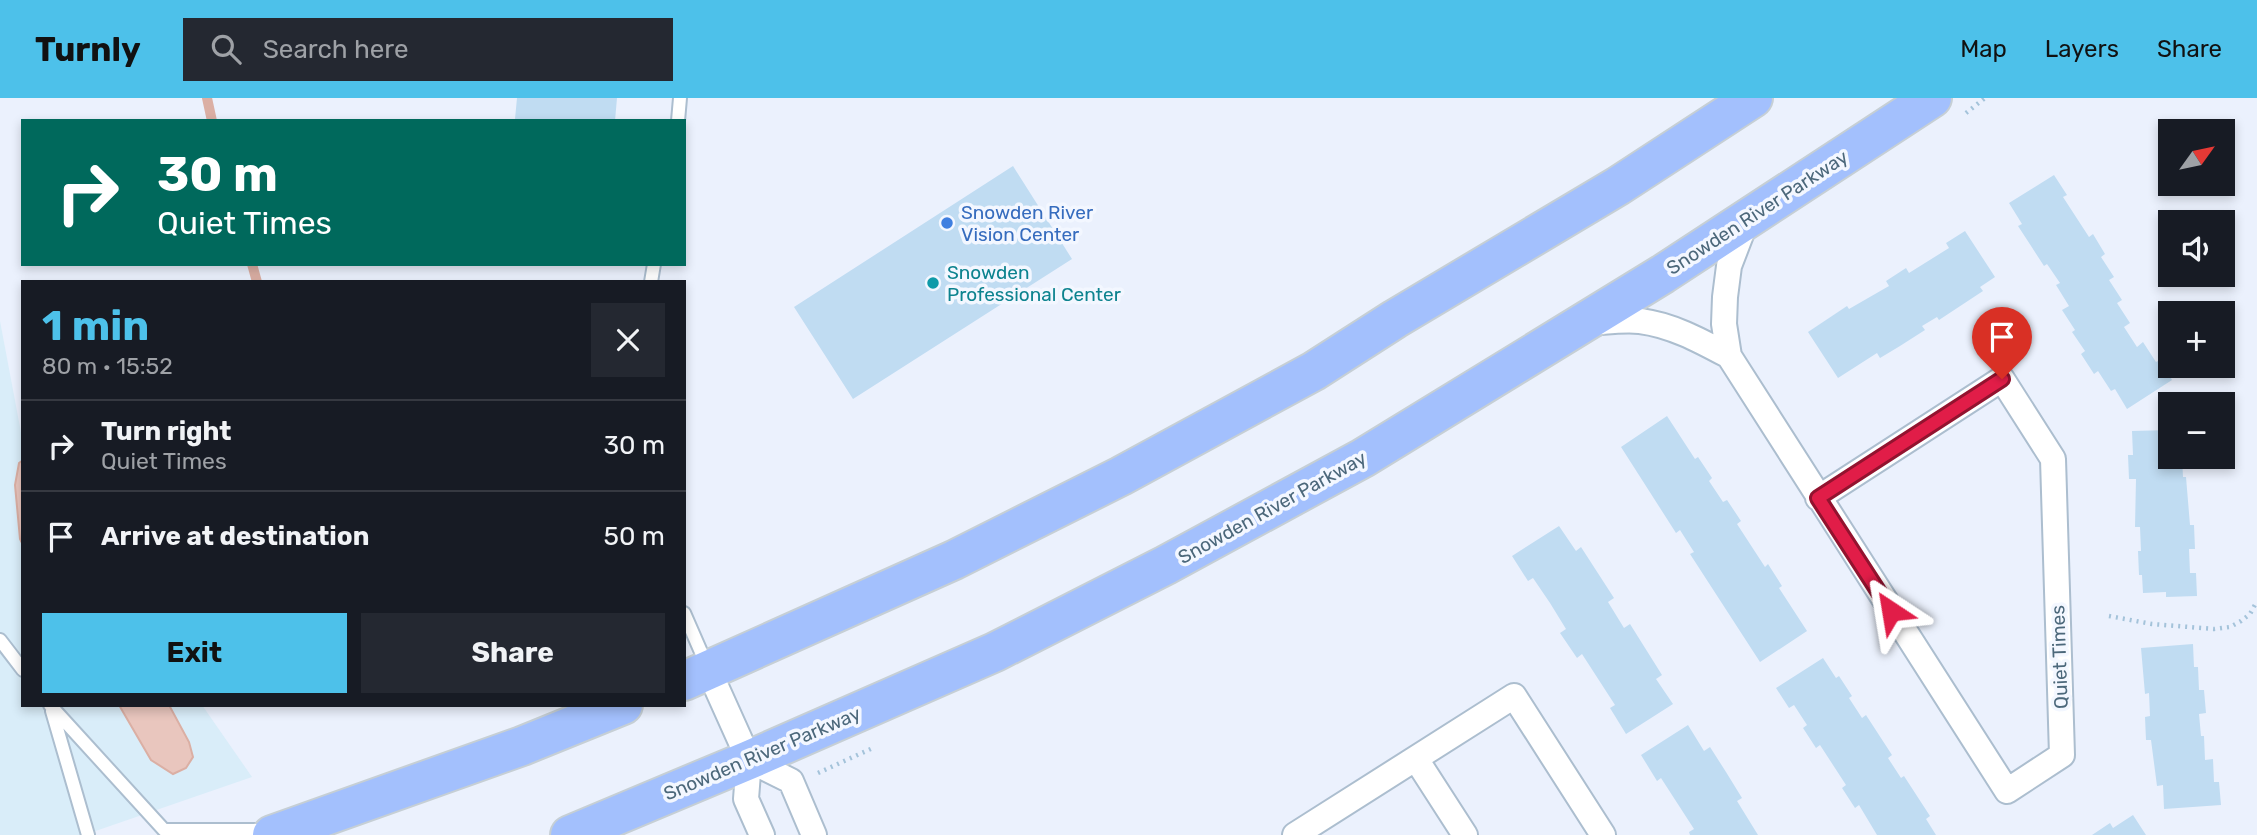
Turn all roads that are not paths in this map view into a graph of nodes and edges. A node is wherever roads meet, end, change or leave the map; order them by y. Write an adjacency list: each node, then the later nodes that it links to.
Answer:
1 (680, 98): 4 (lane)
2 (1753, 98): 12 (main road)
3 (1932, 98): 5 (main road, Snowden River Parkway)
4 (678, 119)
5 (1747, 218): 6 (main road, Snowden River Parkway); 7 (street, Quiet Times)
6 (1581, 324): 7 (street); 17 (main road, Snowden River Parkway)
7 (1729, 356): 8 (street, Quiet Times)
8 (1818, 498): 8 (street, Quiet Times)
9 (686, 623): 12 (lane)
10 (0, 640): 11 (lane)
11 (21, 667)
12 (697, 676): 17 (street)
13 (51, 707): 19 (lane)
14 (52, 707): 18 (lane)
15 (619, 707): 18 (main road)
16 (1416, 759): 23 (street); 24 (street); 25 (street)
17 (749, 760): 20 (main road, Snowden River Parkway); 21 (street); 22 (street)
18 (279, 832)
19 (88, 835)
20 (570, 835)
21 (762, 835)
22 (814, 835)
23 (1295, 835)
24 (1465, 835)
25 (1604, 835)

